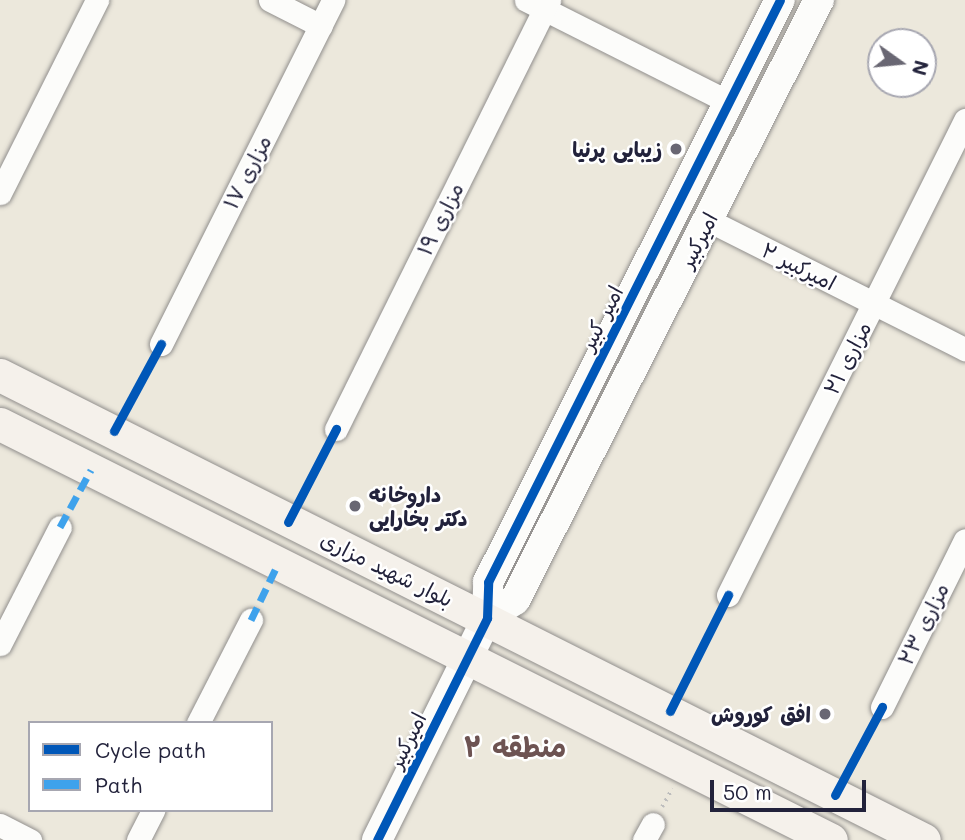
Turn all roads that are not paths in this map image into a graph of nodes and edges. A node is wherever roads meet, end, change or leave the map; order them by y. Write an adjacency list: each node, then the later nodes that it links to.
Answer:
1 (97, 0): 10 (street)
2 (270, 0): 7 (street)
3 (333, 0): 7 (street, مزاری ۱۷)
4 (780, 0): 8 (street, امیر کبیر)
5 (819, 0): 11 (street, امیرکبیر)
6 (540, 3): 8 (street); 17 (street, مزاری ۱۹)
7 (321, 26): 13 (street, مزاری ۱۷)
8 (729, 102): 21 (street, امیر کبیر)
9 (965, 120): 12 (street, مزاری ۲۱)
10 (0, 193)
11 (708, 220): 12 (street, امیرکبیر ۲); 21 (street, امیرکبیر)
12 (874, 303): 14 (street, امیرکبیر ۲); 20 (street, مزاری ۲۱)
13 (161, 344)
14 (965, 349)
15 (0, 375): 21 (main road, بلوار شهید مزاری)
16 (0, 424): 24 (main road, بلوار شهید مزاری)
17 (337, 429)
18 (60, 527): 23 (street)
19 (962, 553): 25 (street, مزاری ۲۳)
20 (728, 595)
21 (487, 618): 24 (street, امیر کبیر); 33 (main road, بلوار شهید مزاری)
22 (251, 620): 26 (street)
23 (0, 644)
24 (468, 656): 31 (street, امیرکبیر); 32 (main road, بلوار شهید مزاری)
25 (882, 707)
26 (199, 721)
27 (152, 812): 30 (street)
28 (0, 825): 29 (street)
29 (30, 840)
30 (138, 840)
31 (377, 840)
32 (831, 840)
33 (924, 840)

